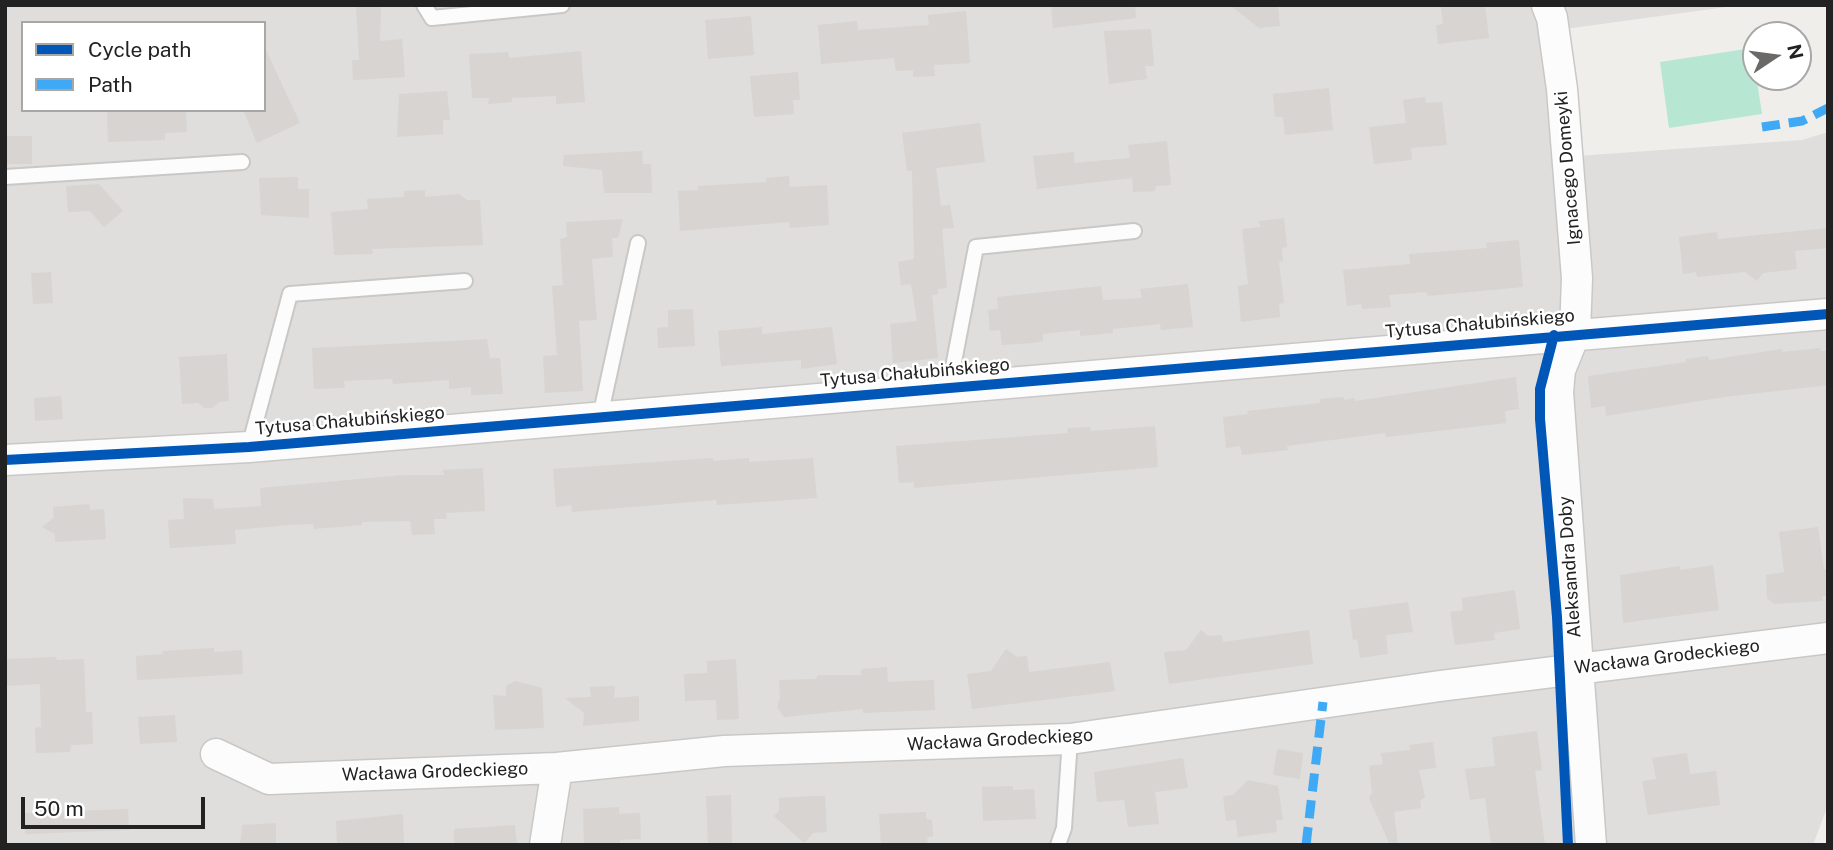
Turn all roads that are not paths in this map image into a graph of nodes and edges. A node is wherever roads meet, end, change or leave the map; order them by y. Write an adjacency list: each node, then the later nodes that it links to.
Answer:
1 (424, 5): 2 (lane)
2 (562, 5)
3 (1547, 5): 10 (street, Ignacego Domeyki)
4 (242, 162): 5 (lane)
5 (5, 177)
6 (1134, 231): 11 (lane)
7 (638, 243): 12 (lane)
8 (465, 281): 13 (lane)
9 (1828, 314): 10 (street, Tytusa Chałubińskiego)
10 (1575, 333): 11 (street, Tytusa Chałubińskiego); 16 (street, Aleksandra Doby)
11 (949, 388): 12 (street, Tytusa Chałubińskiego)
12 (600, 417): 13 (street, Tytusa Chałubińskiego)
13 (250, 447): 14 (street, Tytusa Chałubińskiego)
14 (5, 460)
15 (1828, 638): 16 (street, Wacława Grodeckiego)
16 (1576, 668): 17 (street, Wacława Grodeckiego); 22 (street, Aleksandra Doby)
17 (1070, 739): 19 (street, Wacława Grodeckiego); 21 (lane)
18 (216, 754): 19 (street, Wacława Grodeckiego)
19 (557, 768): 20 (street)
20 (545, 845)
21 (1058, 845)
22 (1591, 845)

